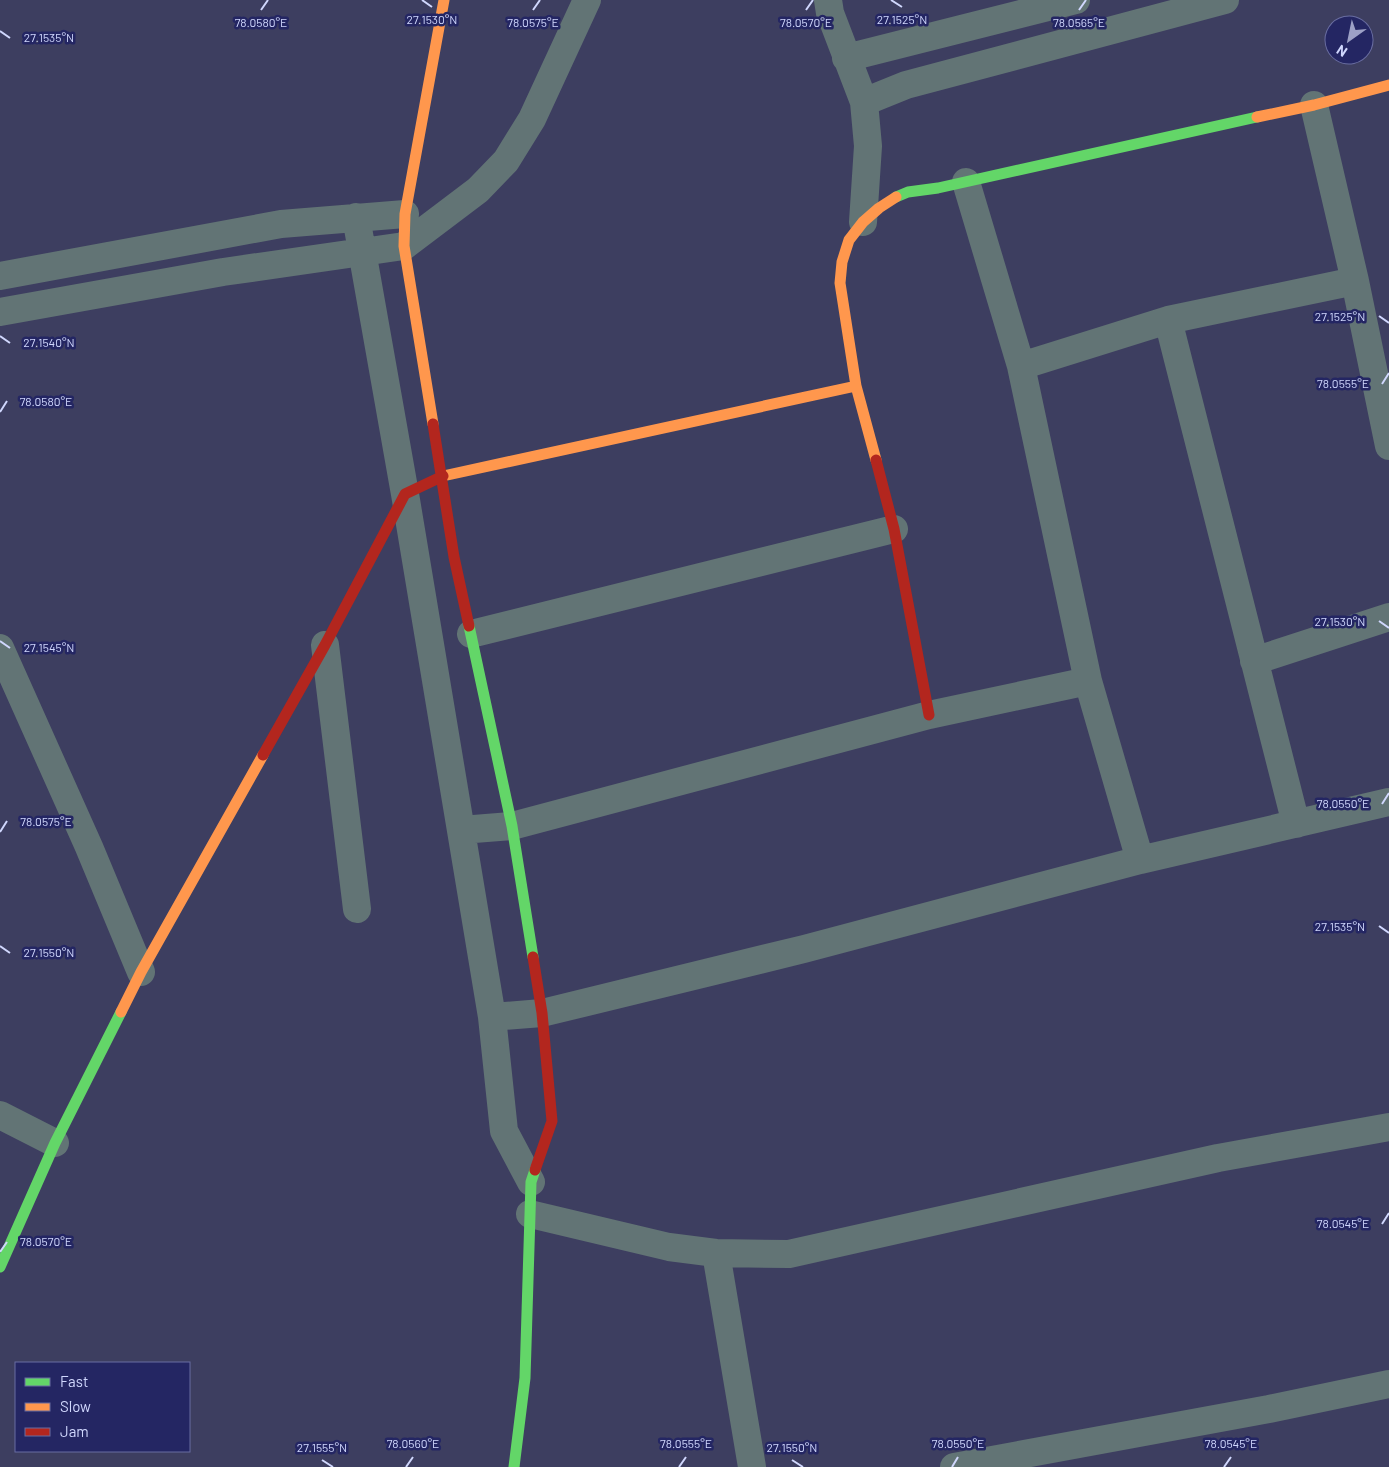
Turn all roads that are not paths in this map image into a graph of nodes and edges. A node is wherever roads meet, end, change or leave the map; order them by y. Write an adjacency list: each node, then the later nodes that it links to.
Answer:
1 (444, 0): 11 (street)
2 (587, 0): 14 (street)
3 (828, 0): 6 (street)
4 (1076, 0): 6 (street)
5 (1225, 0): 8 (street)
6 (846, 58): 8 (street)
7 (1389, 85): 9 (street)
8 (864, 102): 13 (street)
9 (1314, 105): 10 (street); 17 (street)
10 (966, 182): 13 (street); 20 (street)
11 (405, 214): 12 (street); 14 (street)
12 (356, 217): 15 (street); 16 (street)
13 (863, 222): 21 (street)
14 (404, 246): 15 (street); 23 (street)
15 (361, 252): 18 (street); 24 (street)
16 (0, 276)
17 (1355, 281): 19 (street); 22 (street)
18 (0, 312)
19 (1168, 320): 20 (street); 30 (street)
20 (1021, 366): 31 (street)
21 (856, 386): 23 (street); 25 (street)
22 (1389, 446)
23 (441, 476): 24 (street); 27 (street)
24 (405, 494): 28 (street); 36 (street)
25 (894, 529): 27 (street); 32 (street)
26 (1389, 617): 30 (street)
27 (471, 634): 35 (street)
28 (325, 645): 38 (street); 39 (street)
29 (0, 648): 39 (street)
30 (1254, 661): 34 (street)
31 (1088, 681): 32 (street); 37 (street)
32 (929, 715): 35 (street)
33 (1389, 802): 34 (street)
34 (1296, 824): 37 (street)
35 (512, 826): 36 (street); 40 (street)
36 (460, 830): 41 (street)
37 (1140, 860): 40 (street)
38 (357, 909)
39 (141, 972): 44 (street)
40 (542, 1013): 41 (street); 45 (street)
41 (492, 1017): 45 (street)
42 (0, 1114): 44 (street)
43 (1389, 1127): 47 (street)
44 (55, 1143): 48 (street)
45 (531, 1182): 46 (street)
46 (530, 1214): 47 (street); 50 (street)
47 (716, 1253): 51 (street)
48 (0, 1267)
49 (1389, 1384): 52 (street)
50 (514, 1467)
51 (752, 1467)
52 (954, 1467)

